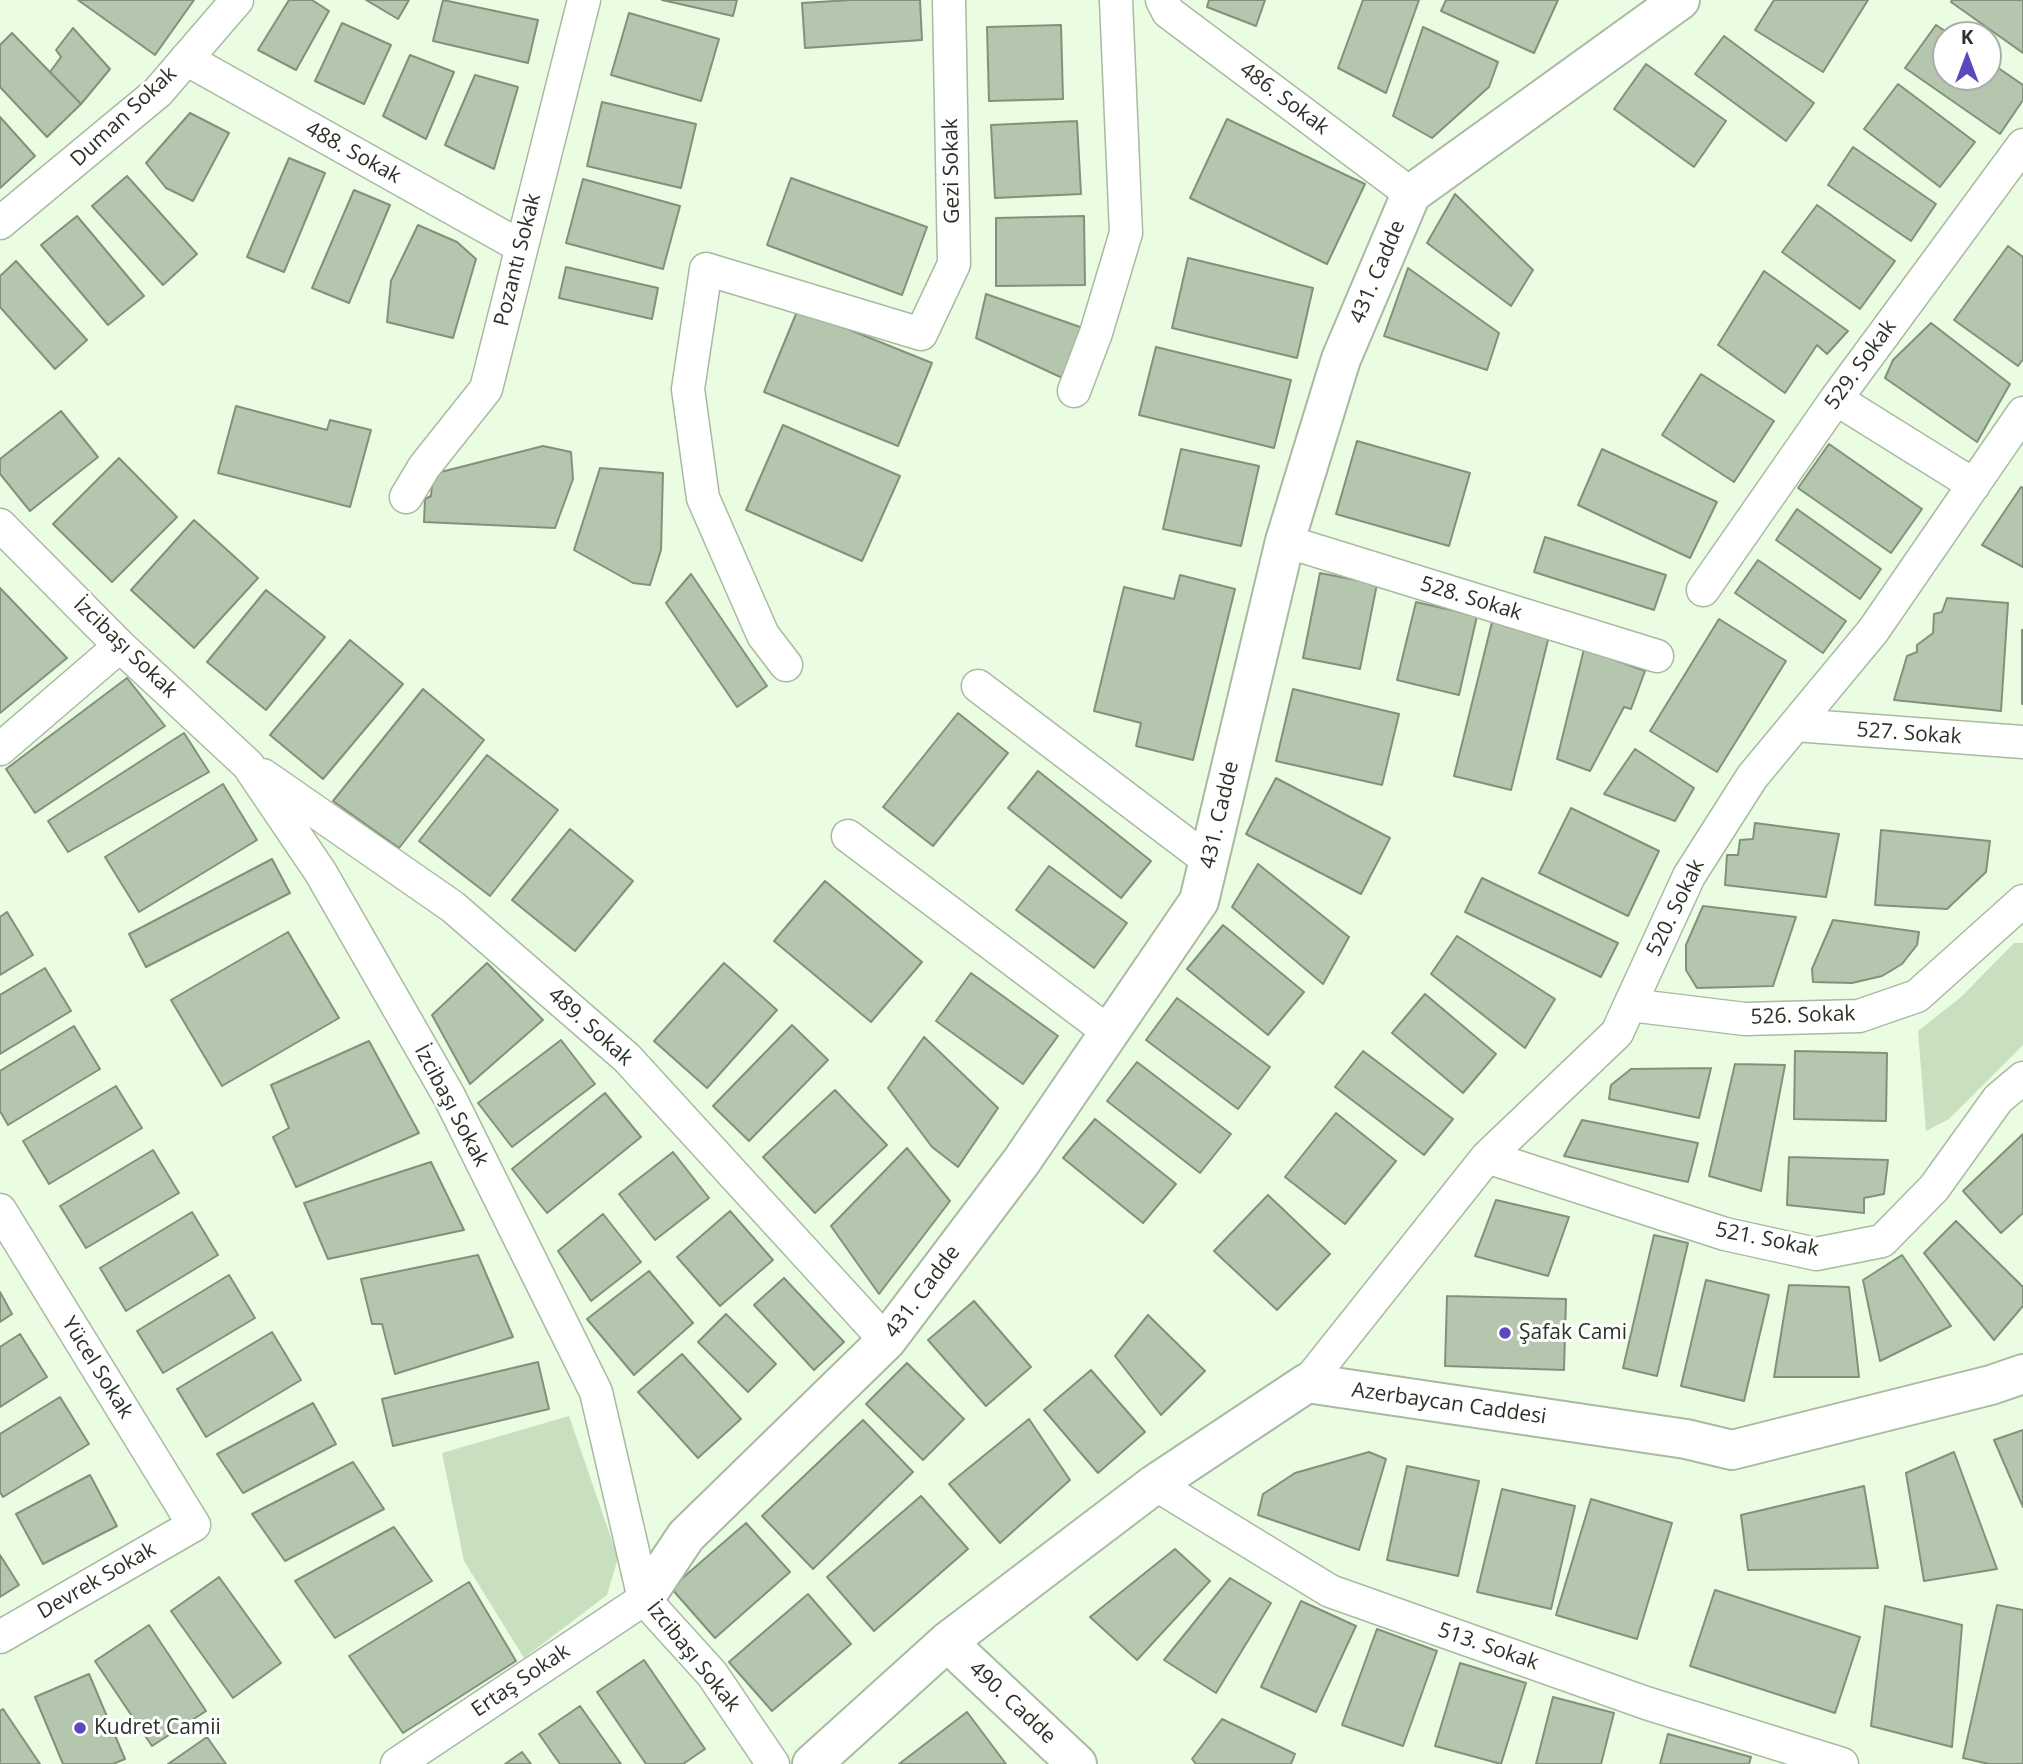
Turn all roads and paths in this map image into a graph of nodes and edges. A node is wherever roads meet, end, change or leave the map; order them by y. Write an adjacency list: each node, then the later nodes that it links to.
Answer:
1 (237, 0): 7 (street, Duman Sokak)
2 (584, 0): 11 (street, Pozantı Sokak)
3 (949, 0): 22 (street, Gezi Sokak)
4 (1116, 0): 12 (street)
5 (1162, 0): 9 (street, 486. Sokak)
6 (1679, 0): 9 (street, 431. Cadde)
7 (186, 59): 10 (street, Duman Sokak); 11 (street, 488. Sokak)
8 (2023, 145): 13 (street, 529. Sokak)
9 (1411, 194): 18 (street, 431. Cadde)
10 (0, 223)
11 (520, 246): 16 (street, Pozantı Sokak)
12 (1074, 391)
13 (1836, 399): 15 (street); 19 (street, 529. Sokak)
14 (2023, 413): 15 (street, 520. Sokak)
15 (1974, 485): 24 (street, 520. Sokak)
16 (405, 497)
17 (0, 525): 20 (street, İzcibaşı Sokak)
18 (1285, 541): 21 (street, 528. Sokak); 29 (street, 431. Cadde)
19 (1703, 590)
20 (120, 646): 26 (street); 27 (street, İzcibaşı Sokak)
21 (1657, 656)
22 (786, 665)
23 (978, 686): 29 (street)
24 (1795, 726): 25 (street, 527. Sokak); 31 (street, 520. Sokak)
25 (2023, 742)
26 (0, 749)
27 (248, 765): 36 (street, 489. Sokak); 41 (street, İzcibaşı Sokak)
28 (848, 836): 32 (street)
29 (1209, 861): 32 (street, 431. Cadde)
30 (2022, 905): 31 (street, 526. Sokak)
31 (1629, 1005): 34 (street, 520. Sokak)
32 (1110, 1033): 36 (street, 431. Cadde)
33 (2023, 1078): 34 (street, 521. Sokak)
34 (1487, 1157): 38 (street, 520. Sokak)
35 (0, 1210): 40 (street, Yücel Sokak)
36 (886, 1341): 41 (street, 431. Cadde)
37 (2023, 1374): 38 (street, Azerbaycan Caddesi)
38 (1307, 1383): 39 (street)
39 (1155, 1484): 43 (street); 48 (street, 513. Sokak)
40 (194, 1525): 42 (street, Devrek Sokak)
41 (644, 1599): 44 (street, Ertaş Sokak); 45 (street, İzcibaşı Sokak)
42 (0, 1637)
43 (947, 1642): 46 (street); 47 (street, 490. Cadde)
44 (397, 1764)
45 (773, 1764)
46 (812, 1764)
47 (1077, 1764)
48 (1842, 1764)

